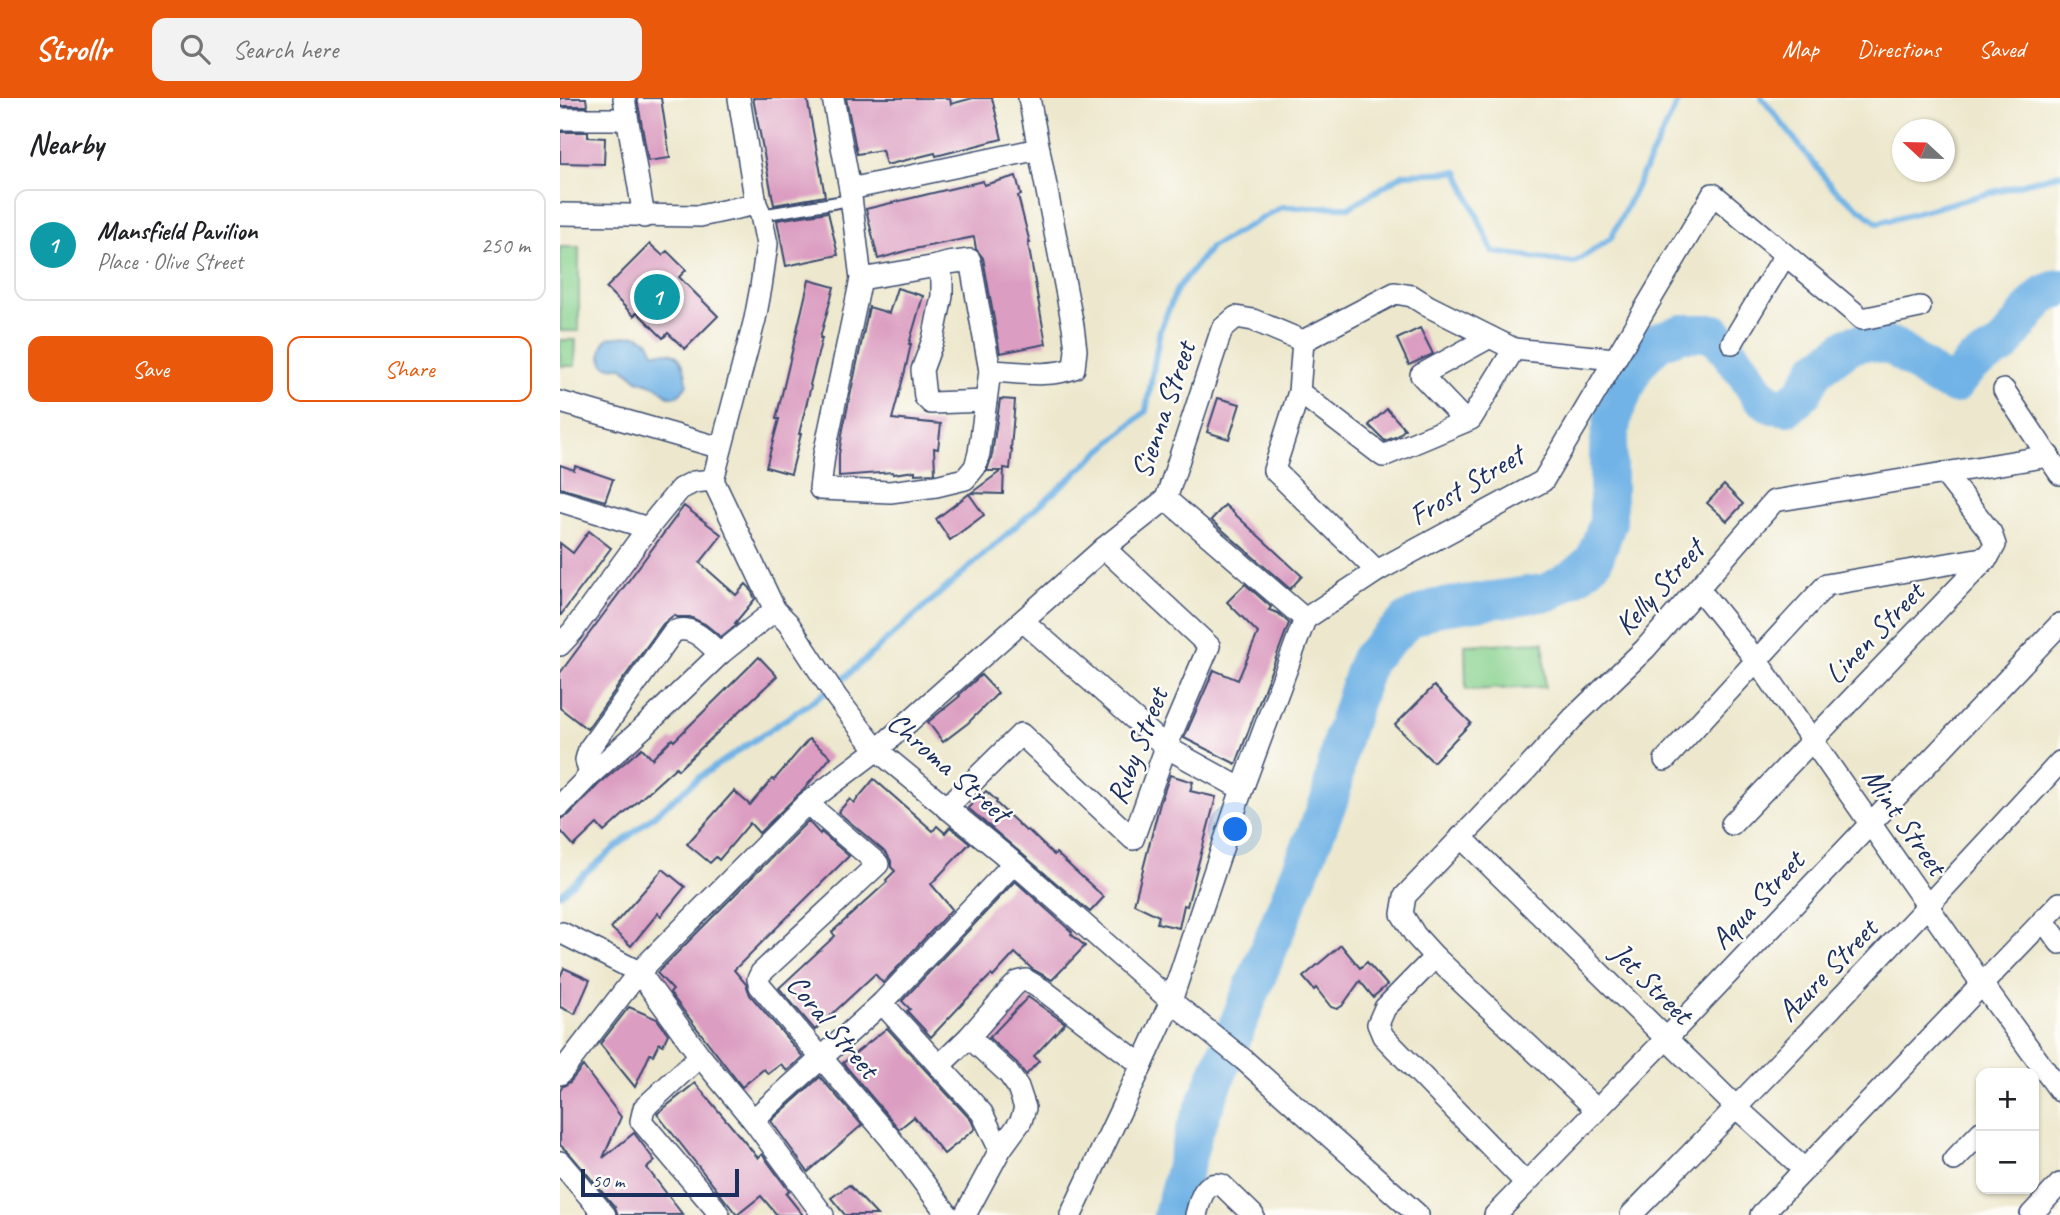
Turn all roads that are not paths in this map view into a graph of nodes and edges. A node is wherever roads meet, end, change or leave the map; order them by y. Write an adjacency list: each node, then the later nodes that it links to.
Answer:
1 (739, 98): 8 (street)
2 (833, 98): 7 (street)
3 (1029, 98): 6 (street)
4 (625, 108): 5 (street); 10 (street)
5 (560, 119)
6 (1039, 149): 7 (street); 20 (street)
7 (850, 194): 8 (lane); 13 (street)
8 (759, 209): 10 (street); 26 (street)
9 (560, 214): 10 (street)
10 (644, 216)
11 (1785, 254): 14 (street, Frost Street); 17 (street); 19 (street, Frost Street)
12 (937, 267): 13 (street); 20 (street); 23 (street)
13 (861, 279): 23 (street)
14 (1920, 307)
15 (1490, 337): 16 (street); 18 (street); 25 (street)
16 (1303, 341): 22 (street); 30 (street, Sienna Street)
17 (1732, 343)
18 (1514, 349): 19 (street); 25 (street)
19 (1615, 359): 35 (street, Frost Street)
20 (990, 371): 23 (street)
21 (2004, 390): 27 (street)
22 (1299, 392): 25 (street); 35 (street)
23 (986, 401)
24 (560, 402): 26 (street)
25 (1465, 421)
26 (721, 448): 29 (street)
27 (2054, 465): 28 (street, Kelly Street)
28 (1944, 473): 34 (street); 36 (street, Kelly Street)
29 (713, 480): 32 (street); 37 (street, Chroma Street)
30 (1166, 499): 33 (street, Sienna Street); 38 (street)
31 (560, 501): 32 (street)
32 (648, 528): 41 (street)
33 (1104, 548): 39 (street, Sienna Street); 45 (street, Ruby Street)
34 (1988, 557): 43 (street); 44 (street, Linen Street)
35 (1377, 571): 38 (street, Frost Street)
36 (1698, 588): 43 (street, Mint Street); 56 (street, Kelly Street)
37 (775, 610): 42 (street); 46 (street, Chroma Street)
38 (1306, 620): 50 (street)
39 (1023, 621): 45 (street); 46 (street, Sienna Street)
40 (2060, 624): 54 (street, Aqua Street)
41 (560, 645)
42 (720, 654): 49 (street); 49 (street)
43 (1758, 661): 44 (street, Mint Street); 47 (street)
44 (1812, 741): 54 (street, Mint Street); 55 (street, Linen Street)
45 (1166, 747): 50 (street); 53 (street, Ruby Street)
46 (877, 750): 51 (street, Sienna Street); 53 (street, Chroma Street)
47 (1665, 760)
48 (2060, 762): 59 (street, Azure Street)
49 (590, 775): 52 (street)
50 (1241, 789): 66 (street)
51 (807, 803): 64 (street, Sienna Street); 71 (street, Coral Street)
52 (560, 806)
53 (946, 808): 57 (street, Chroma Street)
54 (1871, 823): 59 (street, Mint Street); 69 (street, Aqua Street)
55 (1732, 824)
56 (1461, 837): 63 (street, Kelly Street); 69 (street, Jet Street)
57 (1014, 863): 66 (street, Chroma Street); 67 (street)
58 (2060, 903): 60 (street)
59 (1929, 906): 65 (street, Mint Street); 78 (street, Azure Street)
60 (2043, 920): 62 (street); 65 (street)
61 (562, 933): 64 (street)
62 (2060, 943)
63 (1435, 957): 79 (street); 86 (street)
64 (639, 972): 70 (street); 75 (street, Sienna Street)
65 (1982, 984): 74 (street, Mint Street); 85 (street)
66 (1171, 1001): 72 (street); 96 (street, Chroma Street)
67 (882, 1003): 71 (street); 73 (street)
68 (969, 1037): 72 (street); 73 (street); 82 (street)
69 (1666, 1039): 78 (street, Jet Street); 79 (street, Aqua Street)
70 (700, 1056): 80 (street); 90 (street)
71 (821, 1058): 80 (street); 92 (street, Coral Street)
72 (1142, 1065): 88 (street)
73 (939, 1066): 82 (street)
74 (2035, 1068)
75 (560, 1074)
76 (2039, 1074): 77 (street, Mint Street)
77 (2060, 1091)
78 (1737, 1108): 85 (street, Jet Street); 98 (street, Azure Street)
79 (1596, 1110): 86 (street, Aqua Street)
80 (753, 1120): 91 (street)
81 (1976, 1137): 83 (street)
82 (1000, 1150): 93 (street)
83 (1954, 1160)
84 (560, 1163): 89 (street)
85 (1804, 1169): 99 (street)
86 (1526, 1183): 97 (street, Aqua Street)
87 (2060, 1184): 100 (street)
88 (1071, 1214)
89 (605, 1215)
90 (719, 1215)
91 (823, 1215)
92 (948, 1215)
93 (965, 1215)
94 (1196, 1215): 95 (street)
95 (1253, 1215)
96 (1419, 1215)
97 (1495, 1215)
98 (1631, 1215)
99 (1760, 1215)
100 (2031, 1215)

